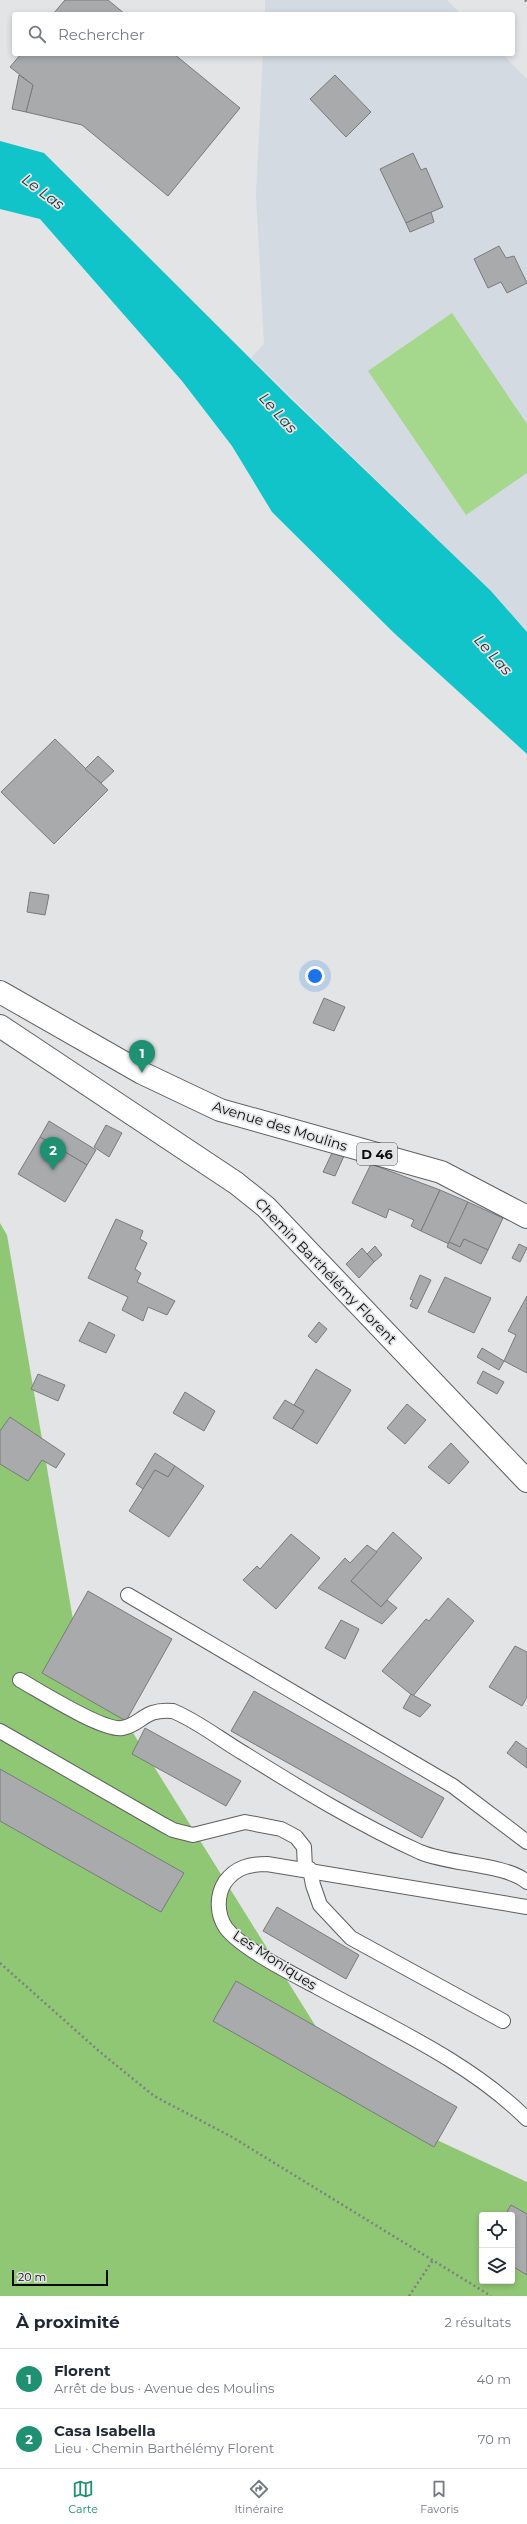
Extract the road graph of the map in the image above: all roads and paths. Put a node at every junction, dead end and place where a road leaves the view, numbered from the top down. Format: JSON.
{"nodes":[{"id":1,"x":0,"y":992,"type":"edge"},
{"id":2,"x":0,"y":1026,"type":"edge"},
{"id":3,"x":527,"y":1216,"type":"edge"},
{"id":4,"x":527,"y":1481,"type":"edge"},
{"id":5,"x":128,"y":1595,"type":"dead end"},
{"id":6,"x":20,"y":1680,"type":"dead end"},
{"id":7,"x":0,"y":1731,"type":"edge"},
{"id":8,"x":527,"y":1842,"type":"edge"},
{"id":9,"x":307,"y":1869,"type":"junction"},
{"id":10,"x":527,"y":1882,"type":"edge"},
{"id":11,"x":527,"y":1907,"type":"edge"},
{"id":12,"x":0,"y":1963,"type":"edge"},
{"id":13,"x":503,"y":2021,"type":"dead end"},
{"id":14,"x":527,"y":2119,"type":"edge"},
{"id":15,"x":432,"y":2260,"type":"junction"},
{"id":16,"x":409,"y":2296,"type":"edge"},
{"id":17,"x":491,"y":2296,"type":"edge"}],
"edges":[{"from":1,"to":3,"type":"street","name":"Avenue des Moulins","number":"D 46"},
{"from":2,"to":4,"type":"street","name":"Chemin Barthélémy Florent"},
{"from":5,"to":8,"type":"lane"},
{"from":6,"to":10,"type":"lane"},
{"from":7,"to":9,"type":"lane"},
{"from":9,"to":11,"type":"lane","name":"Les Moniques"},
{"from":9,"to":13,"type":"lane"},
{"from":9,"to":14,"type":"lane","name":"Les Moniques"},
{"from":12,"to":15,"type":"path"},
{"from":15,"to":16,"type":"path"},
{"from":15,"to":17,"type":"path"}]}
